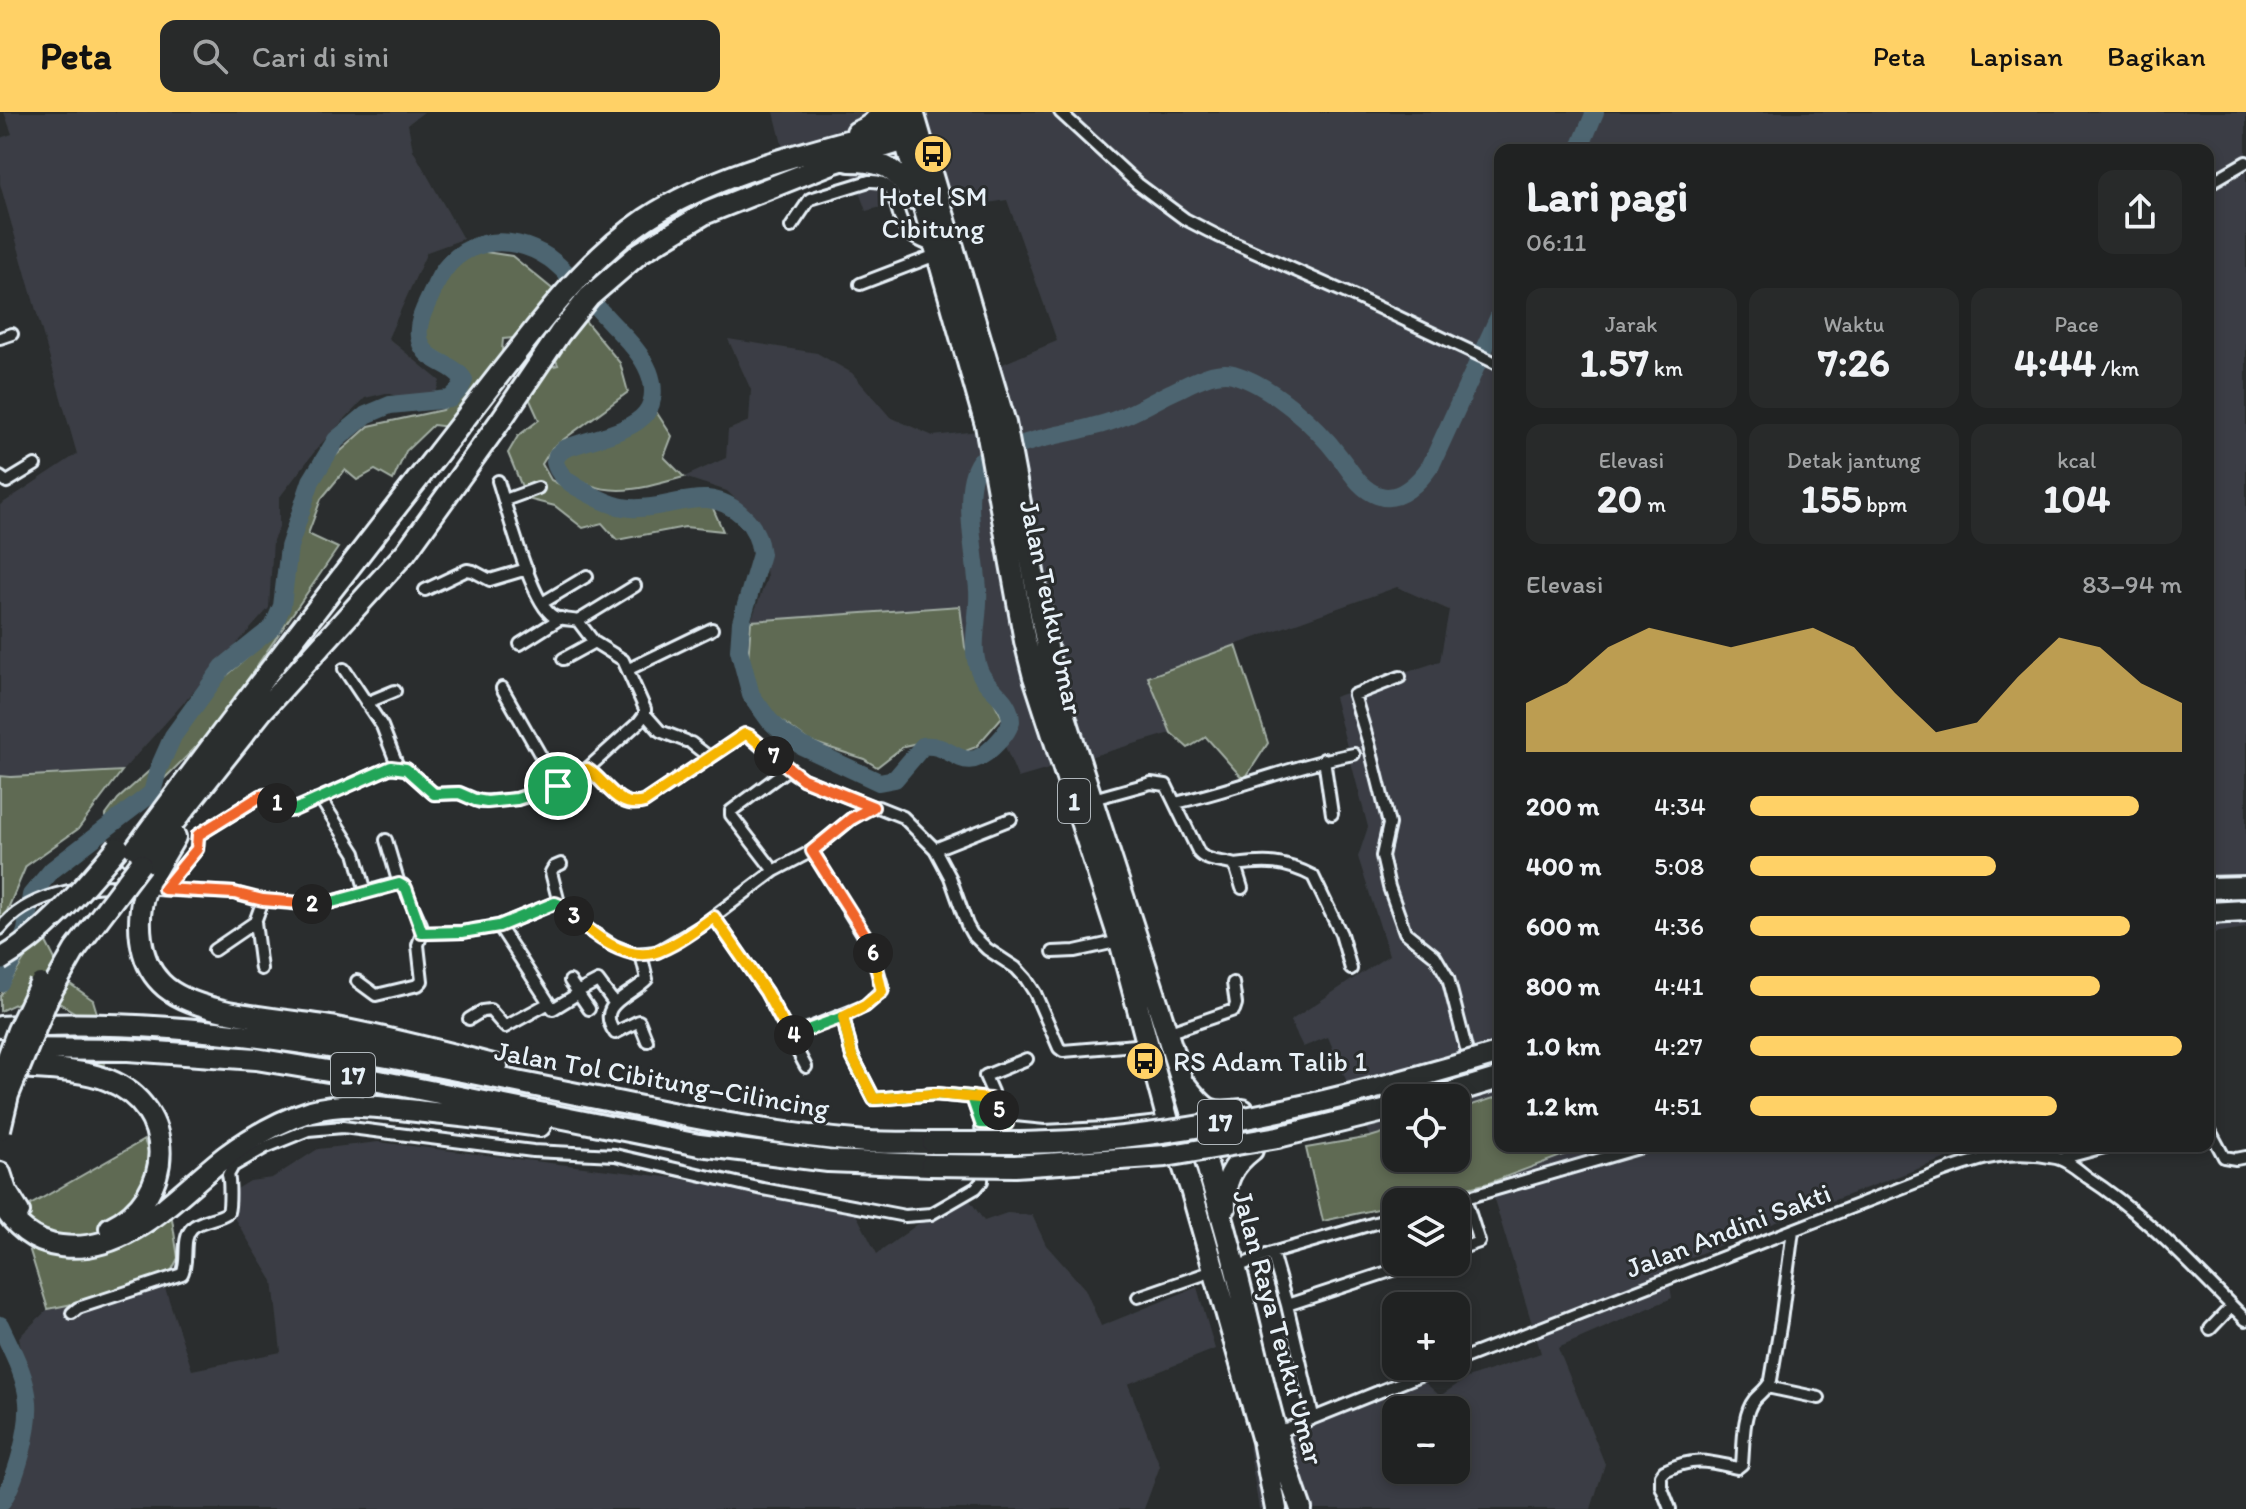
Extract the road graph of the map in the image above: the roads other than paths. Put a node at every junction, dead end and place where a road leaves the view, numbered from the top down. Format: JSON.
{"nodes":[{"id":1,"x":881,"y":112,"type":"edge"},
{"id":2,"x":1060,"y":112,"type":"edge"},
{"id":3,"x":908,"y":125,"type":"edge"},
{"id":4,"x":834,"y":153,"type":"junction"},
{"id":5,"x":2246,"y":162,"type":"edge"},
{"id":6,"x":2214,"y":181,"type":"edge"},
{"id":7,"x":791,"y":227,"type":"dead end"},
{"id":8,"x":933,"y":245,"type":"junction"},
{"id":9,"x":860,"y":284,"type":"dead end"},
{"id":10,"x":12,"y":334,"type":"dead end"},
{"id":11,"x":0,"y":338,"type":"edge"},
{"id":12,"x":1494,"y":363,"type":"edge"},
{"id":13,"x":995,"y":424,"type":"junction"},
{"id":14,"x":35,"y":465,"type":"dead end"},
{"id":15,"x":1006,"y":476,"type":"junction"},
{"id":16,"x":0,"y":477,"type":"edge"},
{"id":17,"x":498,"y":481,"type":"dead end"},
{"id":18,"x":538,"y":488,"type":"dead end"},
{"id":19,"x":505,"y":500,"type":"junction"},
{"id":20,"x":527,"y":569,"type":"junction"},
{"id":21,"x":587,"y":576,"type":"dead end"},
{"id":22,"x":635,"y":586,"type":"dead end"},
{"id":23,"x":425,"y":590,"type":"dead end"},
{"id":24,"x":542,"y":603,"type":"junction"},
{"id":25,"x":561,"y":618,"type":"junction"},
{"id":26,"x":578,"y":621,"type":"junction"},
{"id":27,"x":712,"y":629,"type":"dead end"},
{"id":28,"x":594,"y":642,"type":"junction"},
{"id":29,"x":520,"y":644,"type":"dead end"},
{"id":30,"x":563,"y":659,"type":"dead end"},
{"id":31,"x":344,"y":669,"type":"dead end"},
{"id":32,"x":629,"y":669,"type":"junction"},
{"id":33,"x":1400,"y":677,"type":"dead end"},
{"id":34,"x":502,"y":688,"type":"dead end"},
{"id":35,"x":395,"y":691,"type":"dead end"},
{"id":36,"x":366,"y":703,"type":"junction"},
{"id":37,"x":645,"y":714,"type":"junction"},
{"id":38,"x":1354,"y":754,"type":"dead end"},
{"id":39,"x":226,"y":755,"type":"junction"},
{"id":40,"x":709,"y":757,"type":"junction"},
{"id":41,"x":1324,"y":759,"type":"junction"},
{"id":42,"x":398,"y":767,"type":"junction"},
{"id":43,"x":587,"y":769,"type":"junction"},
{"id":44,"x":788,"y":769,"type":"junction"},
{"id":45,"x":558,"y":786,"type":"junction"},
{"id":46,"x":320,"y":798,"type":"junction"},
{"id":47,"x":1093,"y":799,"type":"junction"},
{"id":48,"x":1175,"y":803,"type":"junction"},
{"id":49,"x":873,"y":807,"type":"junction"},
{"id":50,"x":1332,"y":814,"type":"dead end"},
{"id":51,"x":1011,"y":819,"type":"dead end"},
{"id":52,"x":386,"y":840,"type":"dead end"},
{"id":53,"x":935,"y":849,"type":"junction"},
{"id":54,"x":812,"y":851,"type":"junction"},
{"id":55,"x":130,"y":855,"type":"junction"},
{"id":56,"x":561,"y":864,"type":"dead end"},
{"id":57,"x":1104,"y":864,"type":"junction"},
{"id":58,"x":1235,"y":865,"type":"junction"},
{"id":59,"x":774,"y":871,"type":"junction"},
{"id":60,"x":399,"y":884,"type":"junction"},
{"id":61,"x":137,"y":886,"type":"dead end"},
{"id":62,"x":2246,"y":887,"type":"edge"},
{"id":63,"x":1242,"y":888,"type":"dead end"},
{"id":64,"x":2214,"y":888,"type":"edge"},
{"id":65,"x":366,"y":892,"type":"junction"},
{"id":66,"x":263,"y":900,"type":"junction"},
{"id":67,"x":559,"y":903,"type":"junction"},
{"id":68,"x":2246,"y":911,"type":"edge"},
{"id":69,"x":2214,"y":913,"type":"edge"},
{"id":70,"x":714,"y":917,"type":"junction"},
{"id":71,"x":255,"y":922,"type":"junction"},
{"id":72,"x":499,"y":926,"type":"junction"},
{"id":73,"x":0,"y":929,"type":"edge"},
{"id":74,"x":422,"y":933,"type":"junction"},
{"id":75,"x":1120,"y":941,"type":"junction"},
{"id":76,"x":214,"y":950,"type":"dead end"},
{"id":77,"x":1053,"y":952,"type":"dead end"},
{"id":78,"x":641,"y":954,"type":"junction"},
{"id":79,"x":0,"y":960,"type":"edge"},
{"id":80,"x":261,"y":969,"type":"dead end"},
{"id":81,"x":1351,"y":969,"type":"dead end"},
{"id":82,"x":357,"y":981,"type":"dead end"},
{"id":83,"x":570,"y":981,"type":"dead end"},
{"id":84,"x":1233,"y":983,"type":"dead end"},
{"id":85,"x":578,"y":992,"type":"junction"},
{"id":86,"x":549,"y":1003,"type":"junction"},
{"id":87,"x":615,"y":1004,"type":"junction"},
{"id":88,"x":589,"y":1009,"type":"dead end"},
{"id":89,"x":843,"y":1017,"type":"junction"},
{"id":90,"x":469,"y":1019,"type":"dead end"},
{"id":91,"x":9,"y":1026,"type":"edge"},
{"id":92,"x":1167,"y":1033,"type":"junction"},
{"id":93,"x":790,"y":1036,"type":"junction"},
{"id":94,"x":647,"y":1041,"type":"dead end"},
{"id":95,"x":1148,"y":1044,"type":"junction"},
{"id":96,"x":1,"y":1054,"type":"edge"},
{"id":97,"x":1494,"y":1055,"type":"edge"},
{"id":98,"x":1027,"y":1059,"type":"dead end"},
{"id":99,"x":1470,"y":1064,"type":"dead end"},
{"id":100,"x":806,"y":1067,"type":"dead end"},
{"id":101,"x":0,"y":1079,"type":"edge"},
{"id":102,"x":1494,"y":1080,"type":"edge"},
{"id":103,"x":1183,"y":1083,"type":"junction"},
{"id":104,"x":1470,"y":1087,"type":"edge"},
{"id":105,"x":972,"y":1097,"type":"junction"},
{"id":106,"x":990,"y":1099,"type":"junction"},
{"id":107,"x":1251,"y":1110,"type":"dead end"},
{"id":108,"x":1382,"y":1111,"type":"edge"},
{"id":109,"x":679,"y":1115,"type":"junction"},
{"id":110,"x":1193,"y":1119,"type":"junction"},
{"id":111,"x":1168,"y":1121,"type":"junction"},
{"id":112,"x":981,"y":1123,"type":"junction"},
{"id":113,"x":1007,"y":1124,"type":"junction"},
{"id":114,"x":0,"y":1129,"type":"edge"},
{"id":115,"x":2214,"y":1138,"type":"edge"},
{"id":116,"x":699,"y":1145,"type":"junction"},
{"id":117,"x":1252,"y":1150,"type":"dead end"},
{"id":118,"x":1624,"y":1152,"type":"edge"},
{"id":119,"x":2086,"y":1152,"type":"edge"},
{"id":120,"x":2246,"y":1157,"type":"edge"},
{"id":121,"x":1180,"y":1158,"type":"junction"},
{"id":122,"x":1204,"y":1159,"type":"joint"},
{"id":123,"x":2060,"y":1159,"type":"junction"},
{"id":124,"x":0,"y":1173,"type":"edge"},
{"id":125,"x":1470,"y":1197,"type":"edge"},
{"id":126,"x":0,"y":1201,"type":"edge"},
{"id":127,"x":1470,"y":1214,"type":"edge"},
{"id":128,"x":1382,"y":1221,"type":"edge"},
{"id":129,"x":1225,"y":1229,"type":"junction"},
{"id":130,"x":109,"y":1235,"type":"junction"},
{"id":131,"x":1792,"y":1237,"type":"junction"},
{"id":132,"x":1470,"y":1245,"type":"edge"},
{"id":133,"x":1272,"y":1253,"type":"junction"},
{"id":134,"x":1234,"y":1268,"type":"junction"},
{"id":135,"x":1213,"y":1271,"type":"junction"},
{"id":136,"x":1382,"y":1274,"type":"edge"},
{"id":137,"x":1138,"y":1297,"type":"dead end"},
{"id":138,"x":1287,"y":1305,"type":"junction"},
{"id":139,"x":2232,"y":1306,"type":"junction"},
{"id":140,"x":72,"y":1313,"type":"dead end"},
{"id":141,"x":2244,"y":1316,"type":"edge"},
{"id":142,"x":2210,"y":1329,"type":"dead end"},
{"id":143,"x":1470,"y":1356,"type":"edge"},
{"id":144,"x":1407,"y":1380,"type":"edge"},
{"id":145,"x":1767,"y":1387,"type":"junction"},
{"id":146,"x":1819,"y":1398,"type":"dead end"},
{"id":147,"x":1313,"y":1416,"type":"junction"},
{"id":148,"x":1276,"y":1433,"type":"junction"},
{"id":149,"x":1276,"y":1509,"type":"edge"},
{"id":150,"x":1301,"y":1509,"type":"edge"},
{"id":151,"x":1670,"y":1509,"type":"edge"}],
"edges":[{"from":1,"to":4,"type":"highway"},
{"from":2,"to":12,"type":"street"},
{"from":3,"to":4,"type":"highway"},
{"from":3,"to":8,"type":"highway","number":"1"},
{"from":3,"to":13,"type":"highway","number":"1"},
{"from":4,"to":8,"type":"highway"},
{"from":4,"to":39,"type":"highway"},
{"from":4,"to":55,"type":"highway"},
{"from":5,"to":6,"type":"street"},
{"from":7,"to":8,"type":"street"},
{"from":8,"to":9,"type":"street"},
{"from":8,"to":13,"type":"highway","number":"1"},
{"from":10,"to":11,"type":"street"},
{"from":13,"to":15,"type":"highway","name":"Jalan Teuku Umar","number":"1"},
{"from":14,"to":16,"type":"street"},
{"from":15,"to":47,"type":"highway","name":"Jalan Teuku Umar","number":"1"},
{"from":15,"to":57,"type":"highway","name":"Jalan Teuku Umar","number":"1"},
{"from":17,"to":19,"type":"street"},
{"from":18,"to":19,"type":"street"},
{"from":19,"to":20,"type":"street"},
{"from":20,"to":23,"type":"street"},
{"from":20,"to":24,"type":"street"},
{"from":21,"to":24,"type":"street"},
{"from":22,"to":26,"type":"street"},
{"from":24,"to":25,"type":"street"},
{"from":25,"to":26,"type":"street"},
{"from":25,"to":29,"type":"street"},
{"from":26,"to":28,"type":"street"},
{"from":27,"to":32,"type":"street"},
{"from":28,"to":30,"type":"street"},
{"from":28,"to":32,"type":"street"},
{"from":31,"to":36,"type":"street"},
{"from":32,"to":37,"type":"street"},
{"from":33,"to":99,"type":"street"},
{"from":34,"to":45,"type":"street"},
{"from":35,"to":36,"type":"street"},
{"from":36,"to":42,"type":"street"},
{"from":37,"to":40,"type":"street"},
{"from":37,"to":43,"type":"street"},
{"from":38,"to":41,"type":"street"},
{"from":39,"to":55,"type":"highway"},
{"from":39,"to":109,"type":"highway"},
{"from":40,"to":43,"type":"street"},
{"from":40,"to":44,"type":"street"},
{"from":41,"to":48,"type":"street"},
{"from":41,"to":50,"type":"street"},
{"from":42,"to":45,"type":"street"},
{"from":42,"to":46,"type":"street"},
{"from":43,"to":45,"type":"street"},
{"from":44,"to":49,"type":"street"},
{"from":44,"to":59,"type":"street"},
{"from":46,"to":65,"type":"street"},
{"from":46,"to":66,"type":"street"},
{"from":47,"to":48,"type":"street"},
{"from":47,"to":57,"type":"highway","name":"Jalan Teuku Umar","number":"1"},
{"from":48,"to":58,"type":"street"},
{"from":49,"to":53,"type":"street"},
{"from":49,"to":54,"type":"street"},
{"from":51,"to":53,"type":"street"},
{"from":52,"to":60,"type":"street"},
{"from":53,"to":95,"type":"street"},
{"from":54,"to":59,"type":"street"},
{"from":54,"to":89,"type":"street"},
{"from":55,"to":79,"type":"highway","bridge":true},
{"from":55,"to":101,"type":"highway","bridge":true},
{"from":55,"to":114,"type":"highway","bridge":true},
{"from":56,"to":67,"type":"street"},
{"from":57,"to":75,"type":"highway","name":"Jalan Teuku Umar","number":"1"},
{"from":57,"to":92,"type":"highway","name":"Jalan Teuku Umar","number":"1"},
{"from":58,"to":63,"type":"street"},
{"from":58,"to":81,"type":"street"},
{"from":59,"to":70,"type":"street"},
{"from":60,"to":65,"type":"street"},
{"from":60,"to":74,"type":"street"},
{"from":61,"to":73,"type":"street"},
{"from":62,"to":64,"type":"highway"},
{"from":65,"to":66,"type":"street"},
{"from":66,"to":71,"type":"street"},
{"from":67,"to":72,"type":"street"},
{"from":67,"to":78,"type":"street"},
{"from":68,"to":69,"type":"highway"},
{"from":70,"to":78,"type":"street"},
{"from":70,"to":93,"type":"street"},
{"from":71,"to":76,"type":"street"},
{"from":71,"to":80,"type":"street"},
{"from":72,"to":74,"type":"street"},
{"from":72,"to":86,"type":"street"},
{"from":74,"to":82,"type":"street"},
{"from":75,"to":77,"type":"street"},
{"from":75,"to":95,"type":"highway","name":"Jalan Teuku Umar","number":"1"},
{"from":78,"to":87,"type":"street"},
{"from":83,"to":85,"type":"street"},
{"from":84,"to":92,"type":"street"},
{"from":85,"to":86,"type":"street"},
{"from":85,"to":87,"type":"street"},
{"from":85,"to":88,"type":"street"},
{"from":86,"to":90,"type":"street"},
{"from":87,"to":94,"type":"street"},
{"from":89,"to":93,"type":"street"},
{"from":89,"to":105,"type":"street"},
{"from":91,"to":109,"type":"highway","name":"Jalan Tol Cibitung–Cilincing","number":"17"},
{"from":92,"to":103,"type":"highway","name":"Jalan Teuku Umar","number":"1"},
{"from":93,"to":100,"type":"street"},
{"from":95,"to":111,"type":"highway","name":"Jalan Teuku Umar","number":"1"},
{"from":96,"to":116,"type":"highway","name":"Jalan Tol Cibitung–Cilincing","number":"17"},
{"from":96,"to":130,"type":"highway"},
{"from":97,"to":109,"type":"highway","name":"Jalan Tol Cibitung–Cilincing","number":"17","bridge":true},
{"from":98,"to":106,"type":"street"},
{"from":102,"to":104,"type":"highway"},
{"from":103,"to":107,"type":"highway"},
{"from":103,"to":110,"type":"highway","name":"Jalan Teuku Umar","number":"1"},
{"from":105,"to":106,"type":"street"},
{"from":105,"to":112,"type":"street"},
{"from":106,"to":113,"type":"street"},
{"from":108,"to":116,"type":"highway","name":"Jalan Tol Cibitung–Cilincing","number":"17","bridge":true},
{"from":110,"to":121,"type":"highway"},
{"from":110,"to":122,"type":"highway","name":"Jalan Teuku Umar","number":"1"},
{"from":111,"to":113,"type":"street"},
{"from":111,"to":121,"type":"highway","name":"Jalan Teuku Umar","number":"1"},
{"from":112,"to":113,"type":"street"},
{"from":112,"to":140,"type":"street"},
{"from":115,"to":120,"type":"street"},
{"from":116,"to":130,"type":"highway"},
{"from":117,"to":129,"type":"highway"},
{"from":118,"to":125,"type":"street"},
{"from":119,"to":123,"type":"street"},
{"from":121,"to":135,"type":"highway","name":"Jalan Raya Teuku Umar","number":"1"},
{"from":122,"to":129,"type":"highway","name":"Jalan Raya Teuku Umar","number":"1"},
{"from":123,"to":131,"type":"street","name":"Jalan Andini Sakti"},
{"from":123,"to":139,"type":"street","name":"Jalan Andini Sakti"},
{"from":124,"to":130,"type":"highway"},
{"from":126,"to":130,"type":"highway"},
{"from":127,"to":132,"type":"street"},
{"from":128,"to":133,"type":"street"},
{"from":129,"to":134,"type":"highway","name":"Jalan Raya Teuku Umar","number":"1"},
{"from":131,"to":143,"type":"street","name":"Jalan Andini Sakti"},
{"from":131,"to":145,"type":"street"},
{"from":133,"to":134,"type":"street"},
{"from":133,"to":138,"type":"street"},
{"from":134,"to":148,"type":"highway","name":"Jalan Raya Teuku Umar","number":"1"},
{"from":135,"to":137,"type":"street"},
{"from":135,"to":149,"type":"highway","name":"Jalan Raya Teuku Umar","number":"1"},
{"from":136,"to":138,"type":"street"},
{"from":138,"to":147,"type":"street"},
{"from":139,"to":141,"type":"street","name":"Jalan Andini Sakti"},
{"from":139,"to":142,"type":"street"},
{"from":144,"to":147,"type":"street"},
{"from":145,"to":146,"type":"street"},
{"from":145,"to":151,"type":"street"},
{"from":147,"to":148,"type":"street"},
{"from":148,"to":150,"type":"highway","name":"Jalan Raya Teuku Umar","number":"1"}]}
